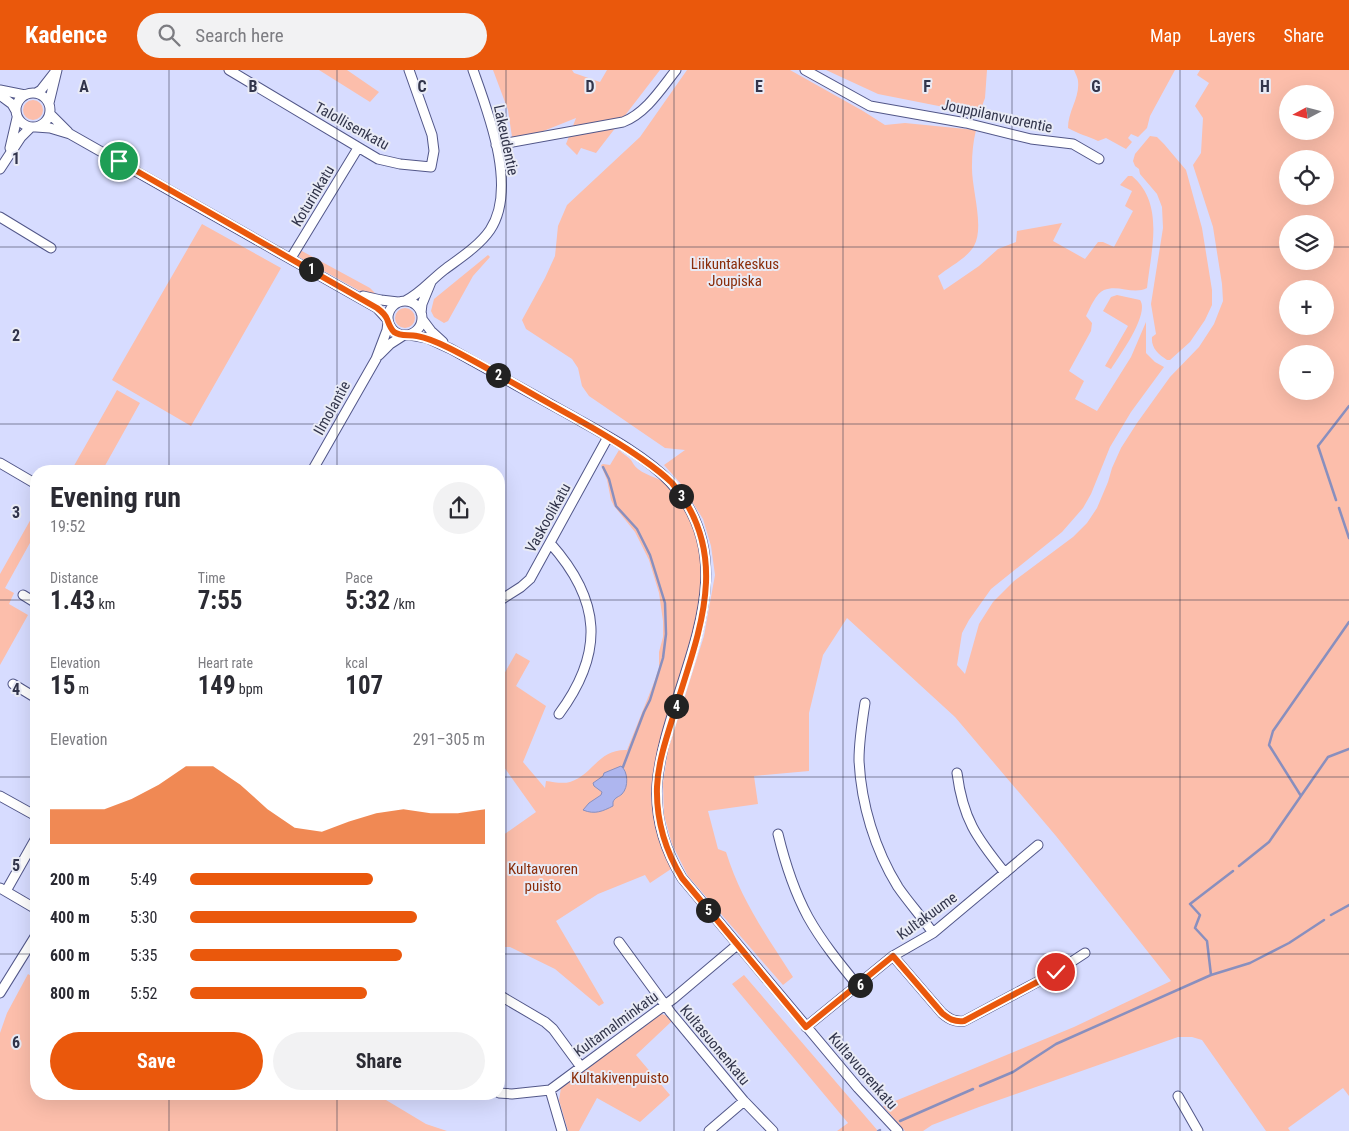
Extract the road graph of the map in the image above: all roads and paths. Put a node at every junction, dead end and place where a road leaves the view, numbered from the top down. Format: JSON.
{"nodes":[{"id":1,"x":57,"y":70,"type":"edge"},
{"id":2,"x":229,"y":70,"type":"edge"},
{"id":3,"x":409,"y":70,"type":"edge"},
{"id":4,"x":473,"y":70,"type":"edge"},
{"id":5,"x":676,"y":70,"type":"edge"},
{"id":6,"x":806,"y":70,"type":"edge"},
{"id":7,"x":0,"y":90,"type":"edge"},
{"id":8,"x":36,"y":93,"type":"junction"},
{"id":9,"x":0,"y":95,"type":"edge"},
{"id":10,"x":24,"y":95,"type":"junction"},
{"id":11,"x":49,"y":103,"type":"junction"},
{"id":12,"x":50,"y":114,"type":"junction"},
{"id":13,"x":17,"y":115,"type":"junction"},
{"id":14,"x":34,"y":127,"type":"junction"},
{"id":15,"x":70,"y":134,"type":"junction"},
{"id":16,"x":496,"y":145,"type":"junction"},
{"id":17,"x":358,"y":148,"type":"junction"},
{"id":18,"x":8,"y":156,"type":"junction"},
{"id":19,"x":1099,"y":159,"type":"dead end"},
{"id":20,"x":0,"y":169,"type":"edge"},
{"id":21,"x":0,"y":218,"type":"edge"},
{"id":22,"x":51,"y":248,"type":"dead end"},
{"id":23,"x":291,"y":258,"type":"junction"},
{"id":24,"x":432,"y":279,"type":"junction"},
{"id":25,"x":348,"y":291,"type":"junction"},
{"id":26,"x":402,"y":301,"type":"junction"},
{"id":27,"x":421,"y":316,"type":"junction"},
{"id":28,"x":387,"y":320,"type":"junction"},
{"id":29,"x":407,"y":335,"type":"junction"},
{"id":30,"x":451,"y":349,"type":"junction"},
{"id":31,"x":376,"y":359,"type":"junction"},
{"id":32,"x":608,"y":437,"type":"junction"},
{"id":33,"x":0,"y":463,"type":"edge"},
{"id":34,"x":315,"y":465,"type":"edge"},
{"id":35,"x":30,"y":480,"type":"edge"},
{"id":36,"x":550,"y":542,"type":"junction"},
{"id":37,"x":24,"y":596,"type":"dead end"},
{"id":38,"x":505,"y":597,"type":"edge"},
{"id":39,"x":30,"y":600,"type":"edge"},
{"id":40,"x":13,"y":684,"type":"dead end"},
{"id":41,"x":30,"y":694,"type":"edge"},
{"id":42,"x":865,"y":703,"type":"dead end"},
{"id":43,"x":559,"y":714,"type":"dead end"},
{"id":44,"x":957,"y":773,"type":"dead end"},
{"id":45,"x":0,"y":796,"type":"edge"},
{"id":46,"x":30,"y":813,"type":"edge"},
{"id":47,"x":778,"y":834,"type":"dead end"},
{"id":48,"x":1038,"y":844,"type":"dead end"},
{"id":49,"x":30,"y":847,"type":"edge"},
{"id":50,"x":1005,"y":873,"type":"junction"},
{"id":51,"x":3,"y":890,"type":"edge"},
{"id":52,"x":30,"y":906,"type":"edge"},
{"id":53,"x":932,"y":933,"type":"junction"},
{"id":54,"x":619,"y":942,"type":"dead end"},
{"id":55,"x":30,"y":944,"type":"edge"},
{"id":56,"x":737,"y":945,"type":"junction"},
{"id":57,"x":1085,"y":953,"type":"dead end"},
{"id":58,"x":893,"y":956,"type":"junction"},
{"id":59,"x":858,"y":986,"type":"junction"},
{"id":60,"x":1,"y":989,"type":"edge"},
{"id":61,"x":505,"y":999,"type":"edge"},
{"id":62,"x":665,"y":1006,"type":"junction"},
{"id":63,"x":806,"y":1027,"type":"junction"},
{"id":64,"x":581,"y":1067,"type":"junction"},
{"id":65,"x":550,"y":1090,"type":"junction"},
{"id":66,"x":505,"y":1093,"type":"edge"},
{"id":67,"x":1178,"y":1096,"type":"dead end"},
{"id":68,"x":744,"y":1101,"type":"junction"},
{"id":69,"x":562,"y":1131,"type":"edge"},
{"id":70,"x":709,"y":1131,"type":"edge"},
{"id":71,"x":773,"y":1131,"type":"edge"},
{"id":72,"x":898,"y":1131,"type":"edge"},
{"id":73,"x":1198,"y":1131,"type":"edge"}],
"edges":[{"from":1,"to":8,"type":"street"},
{"from":1,"to":11,"type":"street"},
{"from":2,"to":17,"type":"street","name":"Talollisenkatu"},
{"from":3,"to":17,"type":"street","name":"Talollisenkatu"},
{"from":4,"to":16,"type":"street","name":"Lakeudentie"},
{"from":5,"to":16,"type":"street"},
{"from":6,"to":19,"type":"street","name":"Jouppilanvuorentie"},
{"from":7,"to":10,"type":"street"},
{"from":8,"to":10,"type":"street"},
{"from":8,"to":11,"type":"street"},
{"from":9,"to":13,"type":"street"},
{"from":10,"to":13,"type":"street"},
{"from":11,"to":12,"type":"street"},
{"from":12,"to":14,"type":"street"},
{"from":12,"to":15,"type":"street"},
{"from":13,"to":14,"type":"street"},
{"from":13,"to":18,"type":"street"},
{"from":14,"to":15,"type":"street"},
{"from":14,"to":18,"type":"street"},
{"from":15,"to":23,"type":"street"},
{"from":16,"to":24,"type":"street","name":"Lakeudentie"},
{"from":17,"to":23,"type":"street","name":"Koturinkatu"},
{"from":18,"to":20,"type":"street"},
{"from":21,"to":22,"type":"street"},
{"from":23,"to":25,"type":"street"},
{"from":24,"to":26,"type":"street","name":"Lakeudentie"},
{"from":24,"to":27,"type":"street"},
{"from":25,"to":26,"type":"street"},
{"from":25,"to":28,"type":"street"},
{"from":26,"to":27,"type":"street"},
{"from":26,"to":28,"type":"street"},
{"from":27,"to":29,"type":"street"},
{"from":27,"to":30,"type":"street","name":"Kultavuorenkatu"},
{"from":28,"to":29,"type":"street"},
{"from":28,"to":31,"type":"street","name":"Ilmolantie"},
{"from":29,"to":30,"type":"street","name":"Kultavuorenkatu"},
{"from":29,"to":31,"type":"street","name":"Ilmolantie"},
{"from":30,"to":32,"type":"street","name":"Kultavuorenkatu"},
{"from":31,"to":34,"type":"street","name":"Ilmolantie"},
{"from":32,"to":36,"type":"street","name":"Vaskoolikatu"},
{"from":32,"to":56,"type":"street","name":"Kultavuorenkatu"},
{"from":33,"to":35,"type":"street"},
{"from":36,"to":38,"type":"street","name":"Vaskoolikatu"},
{"from":36,"to":43,"type":"street"},
{"from":37,"to":39,"type":"street"},
{"from":40,"to":41,"type":"street"},
{"from":42,"to":53,"type":"street"},
{"from":44,"to":50,"type":"street"},
{"from":45,"to":46,"type":"street"},
{"from":47,"to":59,"type":"street"},
{"from":48,"to":50,"type":"street","name":"Kultakuume"},
{"from":49,"to":51,"type":"street"},
{"from":50,"to":53,"type":"street","name":"Kultakuume"},
{"from":51,"to":52,"type":"street"},
{"from":53,"to":58,"type":"street","name":"Kultakuume"},
{"from":54,"to":62,"type":"street","name":"Kultasuonenkatu"},
{"from":55,"to":60,"type":"street"},
{"from":56,"to":62,"type":"street","name":"Kultamalminkatu"},
{"from":56,"to":63,"type":"street","name":"Kultavuorenkatu"},
{"from":57,"to":58,"type":"street"},
{"from":58,"to":59,"type":"street","name":"Kultakuume"},
{"from":59,"to":63,"type":"street","name":"Kultakuume"},
{"from":61,"to":64,"type":"street"},
{"from":62,"to":64,"type":"street","name":"Kultamalminkatu"},
{"from":62,"to":68,"type":"street","name":"Kultasuonenkatu"},
{"from":63,"to":72,"type":"street","name":"Kultavuorenkatu"},
{"from":64,"to":65,"type":"street","name":"Kultamalminkatu"},
{"from":65,"to":66,"type":"street"},
{"from":65,"to":69,"type":"street"},
{"from":67,"to":73,"type":"street"},
{"from":68,"to":70,"type":"street","name":"Kultasuonenkatu"},
{"from":68,"to":71,"type":"street","name":"Kultasuonenkatu"}]}
